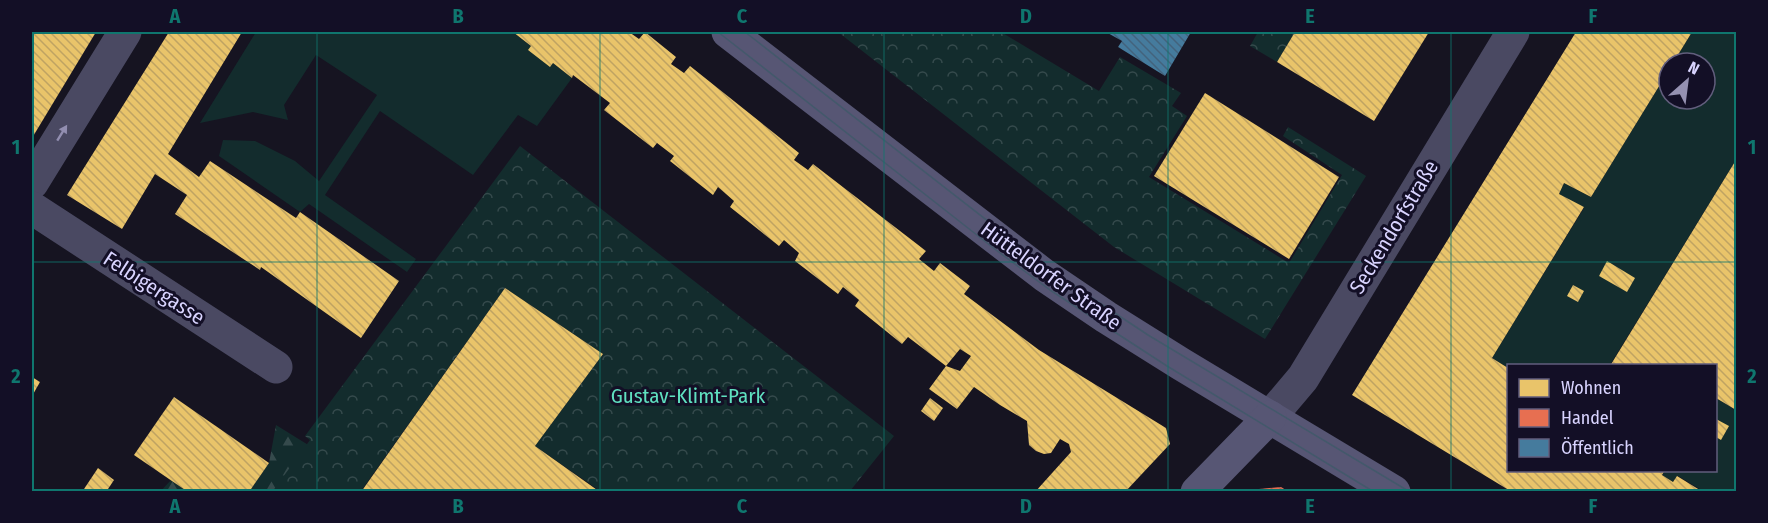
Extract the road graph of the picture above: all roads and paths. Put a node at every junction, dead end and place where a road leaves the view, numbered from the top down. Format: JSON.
{"nodes":[{"id":1,"x":125,"y":32,"type":"edge"},
{"id":2,"x":728,"y":32,"type":"edge"},
{"id":3,"x":1512,"y":32,"type":"edge"},
{"id":4,"x":32,"y":183,"type":"edge"},
{"id":5,"x":32,"y":208,"type":"edge"},
{"id":6,"x":276,"y":367,"type":"dead end"},
{"id":7,"x":1270,"y":417,"type":"junction"},
{"id":8,"x":1197,"y":492,"type":"edge"},
{"id":9,"x":1394,"y":492,"type":"edge"}],
"edges":[{"from":4,"to":1,"type":"street","one_way":true},
{"from":2,"to":7,"type":"main road","name":"Hütteldorfer Straße"},
{"from":3,"to":7,"type":"street","name":"Seckendorfstraße"},
{"from":5,"to":6,"type":"street","name":"Felbigergasse"},
{"from":7,"to":8,"type":"main road"},
{"from":7,"to":9,"type":"main road","name":"Hütteldorfer Straße"}]}
